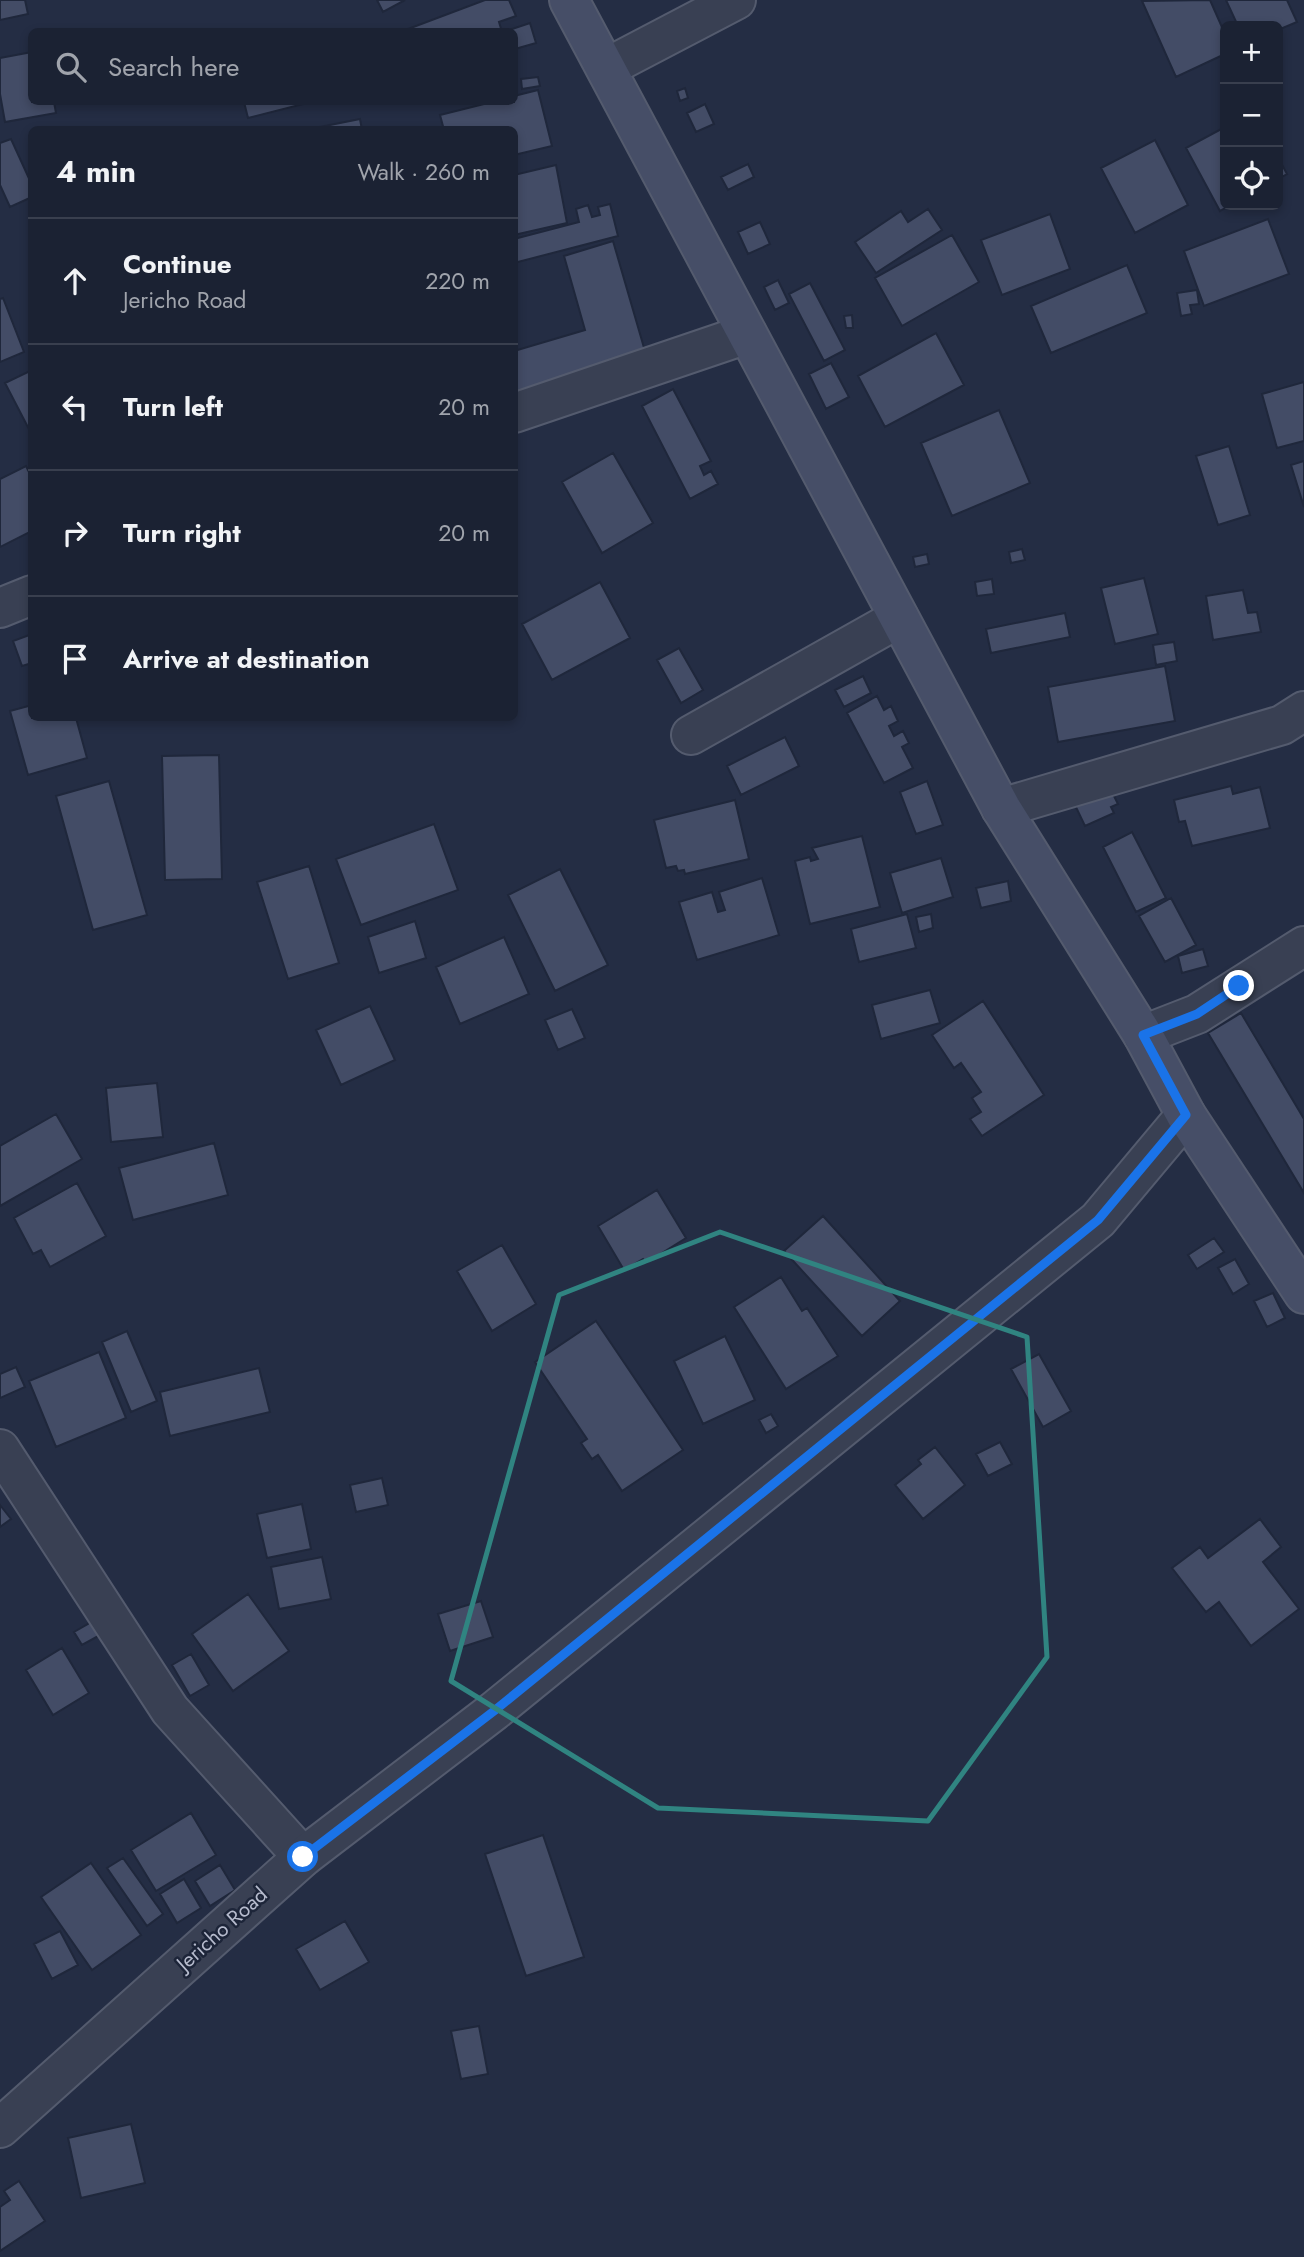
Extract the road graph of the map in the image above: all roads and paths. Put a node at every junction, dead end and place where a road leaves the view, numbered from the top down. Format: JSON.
{"nodes":[{"id":1,"x":569,"y":0,"type":"edge"},
{"id":2,"x":736,"y":0,"type":"edge"},
{"id":3,"x":606,"y":68,"type":"junction"},
{"id":4,"x":747,"y":334,"type":"junction"},
{"id":5,"x":518,"y":412,"type":"edge"},
{"id":6,"x":28,"y":597,"type":"edge"},
{"id":7,"x":0,"y":608,"type":"edge"},
{"id":8,"x":899,"y":618,"type":"junction"},
{"id":9,"x":1304,"y":711,"type":"edge"},
{"id":10,"x":691,"y":735,"type":"dead end"},
{"id":11,"x":1001,"y":808,"type":"junction"},
{"id":12,"x":1304,"y":946,"type":"edge"},
{"id":13,"x":1143,"y":1035,"type":"junction"},
{"id":14,"x":1186,"y":1115,"type":"junction"},
{"id":15,"x":1304,"y":1294,"type":"edge"},
{"id":16,"x":0,"y":1450,"type":"edge"},
{"id":17,"x":303,"y":1857,"type":"junction"},
{"id":18,"x":0,"y":2128,"type":"edge"}],
"edges":[{"from":1,"to":3,"type":"main road"},
{"from":2,"to":3,"type":"street"},
{"from":3,"to":4,"type":"main road"},
{"from":4,"to":5,"type":"street"},
{"from":4,"to":8,"type":"main road"},
{"from":6,"to":7,"type":"street"},
{"from":8,"to":10,"type":"street"},
{"from":8,"to":11,"type":"main road"},
{"from":9,"to":11,"type":"street"},
{"from":11,"to":13,"type":"main road"},
{"from":12,"to":13,"type":"street"},
{"from":13,"to":14,"type":"main road"},
{"from":14,"to":15,"type":"main road"},
{"from":14,"to":17,"type":"street","name":"Jericho Road"},
{"from":16,"to":17,"type":"street"},
{"from":17,"to":18,"type":"street","name":"Jericho Road"}]}
